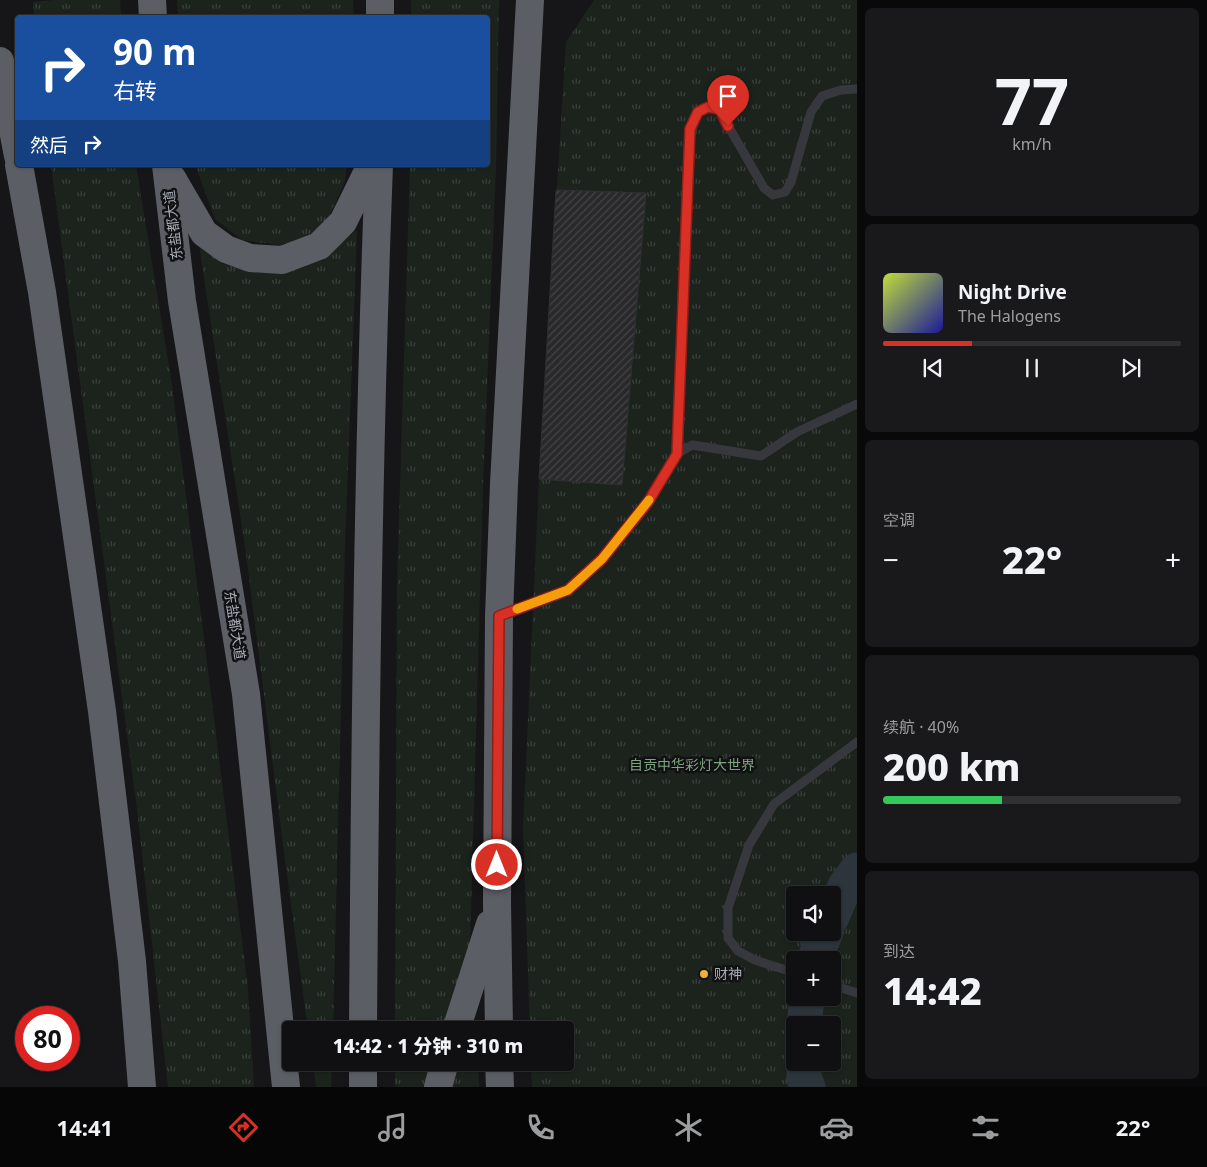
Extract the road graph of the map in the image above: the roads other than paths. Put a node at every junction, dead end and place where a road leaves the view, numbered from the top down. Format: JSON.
{"nodes":[{"id":1,"x":152,"y":0,"type":"edge"},
{"id":2,"x":380,"y":0,"type":"edge"},
{"id":3,"x":530,"y":0,"type":"edge"},
{"id":4,"x":153,"y":15,"type":"edge"},
{"id":5,"x":380,"y":15,"type":"edge"},
{"id":6,"x":0,"y":61,"type":"edge"},
{"id":7,"x":857,"y":89,"type":"edge"},
{"id":8,"x":15,"y":140,"type":"edge"},
{"id":9,"x":19,"y":167,"type":"edge"},
{"id":10,"x":166,"y":167,"type":"edge"},
{"id":11,"x":370,"y":167,"type":"edge"},
{"id":12,"x":379,"y":167,"type":"edge"},
{"id":13,"x":857,"y":404,"type":"edge"},
{"id":14,"x":677,"y":454,"type":"junction"},
{"id":15,"x":499,"y":616,"type":"junction"},
{"id":16,"x":857,"y":742,"type":"edge"},
{"id":17,"x":497,"y":903,"type":"junction"},
{"id":18,"x":786,"y":970,"type":"edge"},
{"id":19,"x":841,"y":988,"type":"edge"},
{"id":20,"x":857,"y":993,"type":"edge"},
{"id":21,"x":363,"y":1021,"type":"edge"},
{"id":22,"x":459,"y":1021,"type":"edge"},
{"id":23,"x":499,"y":1021,"type":"edge"},
{"id":24,"x":363,"y":1071,"type":"edge"},
{"id":25,"x":443,"y":1071,"type":"edge"},
{"id":26,"x":499,"y":1071,"type":"edge"},
{"id":27,"x":142,"y":1087,"type":"edge"},
{"id":28,"x":286,"y":1087,"type":"edge"},
{"id":29,"x":363,"y":1087,"type":"edge"},
{"id":30,"x":438,"y":1087,"type":"edge"},
{"id":31,"x":500,"y":1087,"type":"edge"}],
"edges":[{"from":1,"to":4,"type":"highway"},
{"from":2,"to":5,"type":"highway"},
{"from":3,"to":15,"type":"highway"},
{"from":6,"to":8,"type":"highway"},
{"from":7,"to":14,"type":"lane"},
{"from":9,"to":27,"type":"highway"},
{"from":10,"to":11,"type":"highway"},
{"from":10,"to":28,"type":"highway","name":"东盐都大道"},
{"from":12,"to":21,"type":"highway"},
{"from":13,"to":14,"type":"lane"},
{"from":14,"to":15,"type":"lane"},
{"from":15,"to":17,"type":"highway"},
{"from":16,"to":18,"type":"lane"},
{"from":17,"to":22,"type":"highway"},
{"from":17,"to":23,"type":"highway"},
{"from":19,"to":20,"type":"lane"},
{"from":24,"to":29,"type":"highway"},
{"from":25,"to":30,"type":"highway"},
{"from":26,"to":31,"type":"highway"}]}
